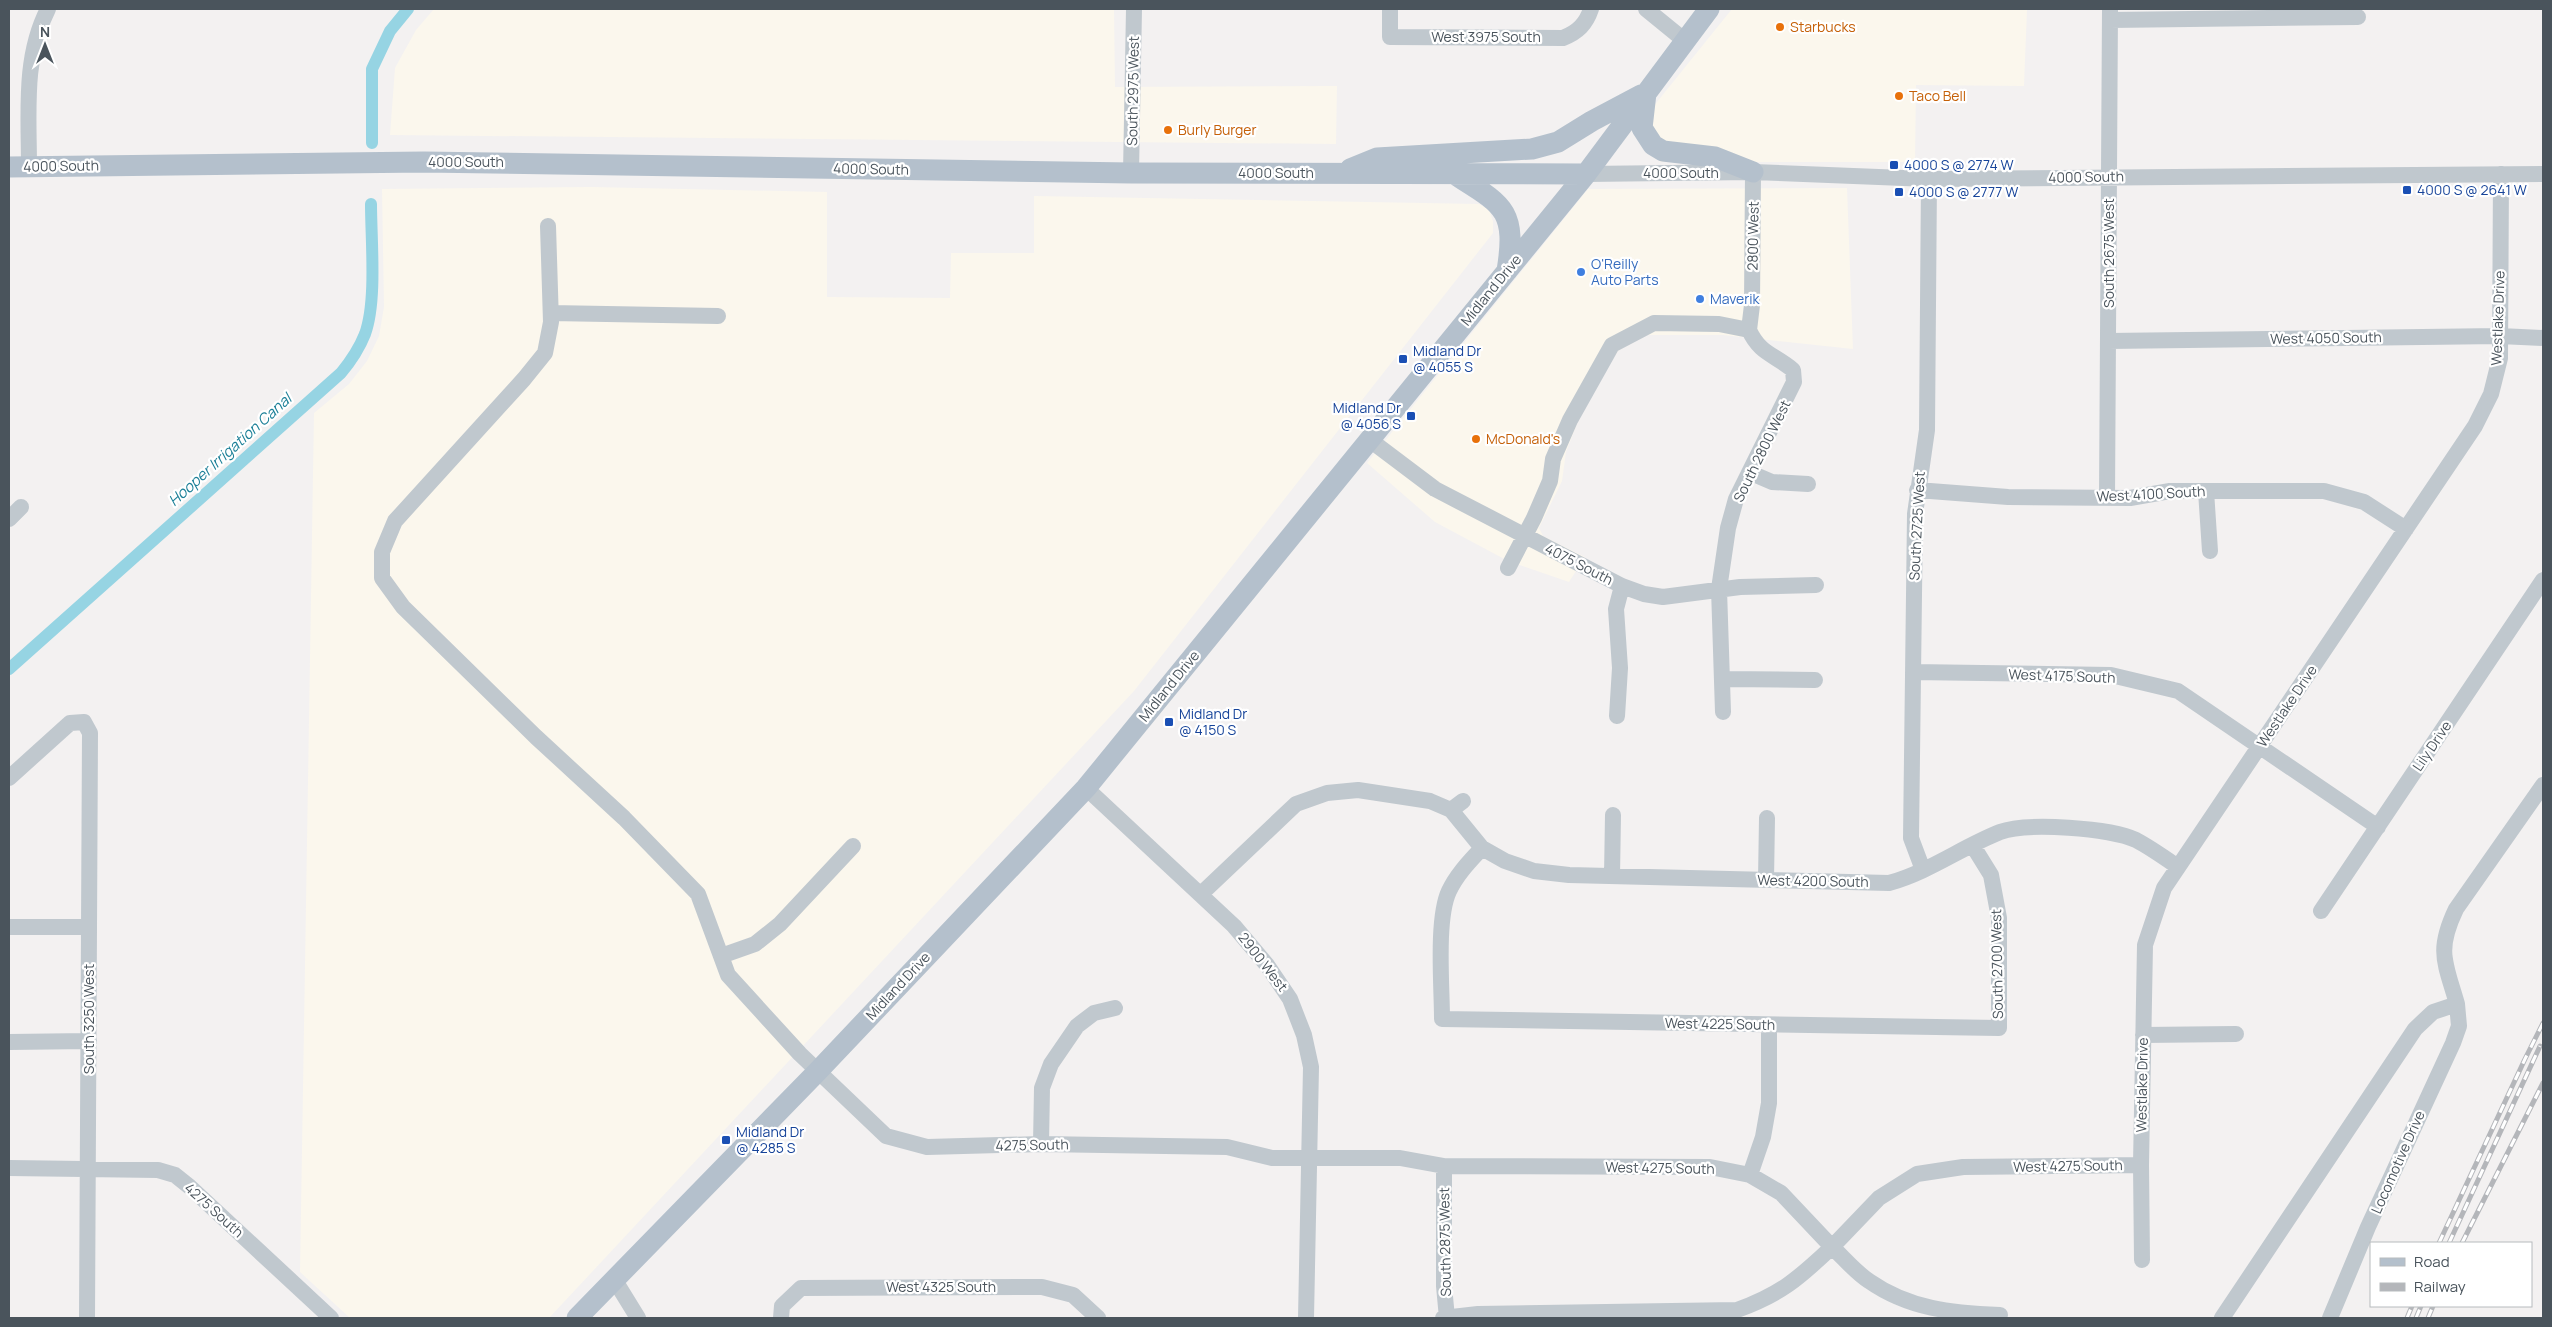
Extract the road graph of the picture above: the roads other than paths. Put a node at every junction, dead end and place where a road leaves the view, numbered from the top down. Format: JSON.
{"nodes":[{"id":1,"x":48,"y":9,"type":"edge"},
{"id":2,"x":1134,"y":9,"type":"edge"},
{"id":3,"x":1390,"y":9,"type":"edge"},
{"id":4,"x":1591,"y":9,"type":"edge"},
{"id":5,"x":1646,"y":9,"type":"edge"},
{"id":6,"x":1709,"y":9,"type":"edge"},
{"id":7,"x":2110,"y":14,"type":"edge"},
{"id":8,"x":2358,"y":16,"type":"dead end"},
{"id":9,"x":1684,"y":40,"type":"junction"},
{"id":10,"x":1646,"y":93,"type":"junction"},
{"id":11,"x":19,"y":167,"type":"edge"},
{"id":12,"x":1753,"y":172,"type":"junction"},
{"id":13,"x":1131,"y":173,"type":"junction"},
{"id":14,"x":1338,"y":173,"type":"junction"},
{"id":15,"x":1454,"y":173,"type":"junction"},
{"id":16,"x":1586,"y":174,"type":"junction"},
{"id":17,"x":2501,"y":174,"type":"junction"},
{"id":18,"x":2543,"y":174,"type":"edge"},
{"id":19,"x":2109,"y":177,"type":"junction"},
{"id":20,"x":1929,"y":180,"type":"junction"},
{"id":21,"x":548,"y":226,"type":"dead end"},
{"id":22,"x":1507,"y":271,"type":"junction"},
{"id":23,"x":551,"y":313,"type":"junction"},
{"id":24,"x":718,"y":316,"type":"dead end"},
{"id":25,"x":1749,"y":330,"type":"junction"},
{"id":26,"x":2500,"y":336,"type":"junction"},
{"id":27,"x":2543,"y":338,"type":"edge"},
{"id":28,"x":2108,"y":341,"type":"junction"},
{"id":29,"x":1370,"y":440,"type":"junction"},
{"id":30,"x":1751,"y":474,"type":"junction"},
{"id":31,"x":1808,"y":484,"type":"dead end"},
{"id":32,"x":1917,"y":490,"type":"junction"},
{"id":33,"x":2206,"y":491,"type":"junction"},
{"id":34,"x":2107,"y":498,"type":"junction"},
{"id":35,"x":2406,"y":529,"type":"junction"},
{"id":36,"x":1524,"y":536,"type":"junction"},
{"id":37,"x":2210,"y":552,"type":"dead end"},
{"id":38,"x":1508,"y":568,"type":"dead end"},
{"id":39,"x":2543,"y":580,"type":"edge"},
{"id":40,"x":1816,"y":585,"type":"dead end"},
{"id":41,"x":1622,"y":586,"type":"junction"},
{"id":42,"x":1719,"y":589,"type":"junction"},
{"id":43,"x":1913,"y":672,"type":"junction"},
{"id":44,"x":1723,"y":680,"type":"junction"},
{"id":45,"x":1815,"y":680,"type":"dead end"},
{"id":46,"x":1723,"y":712,"type":"dead end"},
{"id":47,"x":1617,"y":716,"type":"dead end"},
{"id":48,"x":2259,"y":748,"type":"junction"},
{"id":49,"x":9,"y":778,"type":"edge"},
{"id":50,"x":2543,"y":785,"type":"edge"},
{"id":51,"x":1086,"y":788,"type":"junction"},
{"id":52,"x":1613,"y":815,"type":"dead end"},
{"id":53,"x":1767,"y":818,"type":"dead end"},
{"id":54,"x":2378,"y":827,"type":"junction"},
{"id":55,"x":853,"y":846,"type":"dead end"},
{"id":56,"x":1974,"y":846,"type":"junction"},
{"id":57,"x":1482,"y":848,"type":"junction"},
{"id":58,"x":2178,"y":867,"type":"junction"},
{"id":59,"x":1923,"y":870,"type":"junction"},
{"id":60,"x":1612,"y":876,"type":"junction"},
{"id":61,"x":1766,"y":880,"type":"junction"},
{"id":62,"x":1202,"y":894,"type":"junction"},
{"id":63,"x":2321,"y":912,"type":"dead end"},
{"id":64,"x":9,"y":927,"type":"edge"},
{"id":65,"x":89,"y":928,"type":"junction"},
{"id":66,"x":721,"y":956,"type":"junction"},
{"id":67,"x":2457,"y":1004,"type":"junction"},
{"id":68,"x":1115,"y":1008,"type":"dead end"},
{"id":69,"x":1769,"y":1025,"type":"junction"},
{"id":70,"x":1999,"y":1028,"type":"joint"},
{"id":71,"x":2236,"y":1034,"type":"dead end"},
{"id":72,"x":2143,"y":1035,"type":"junction"},
{"id":73,"x":89,"y":1041,"type":"junction"},
{"id":74,"x":9,"y":1042,"type":"edge"},
{"id":75,"x":818,"y":1071,"type":"junction"},
{"id":76,"x":1041,"y":1144,"type":"junction"},
{"id":77,"x":1272,"y":1158,"type":"joint"},
{"id":78,"x":1308,"y":1158,"type":"junction"},
{"id":79,"x":2141,"y":1165,"type":"junction"},
{"id":80,"x":1444,"y":1166,"type":"junction"},
{"id":81,"x":9,"y":1168,"type":"edge"},
{"id":82,"x":88,"y":1169,"type":"junction"},
{"id":83,"x":1750,"y":1175,"type":"junction"},
{"id":84,"x":1832,"y":1247,"type":"junction"},
{"id":85,"x":2142,"y":1260,"type":"dead end"},
{"id":86,"x":614,"y":1280,"type":"junction"},
{"id":87,"x":782,"y":1312,"type":"edge"},
{"id":88,"x":2000,"y":1315,"type":"dead end"},
{"id":89,"x":87,"y":1318,"type":"edge"},
{"id":90,"x":331,"y":1318,"type":"edge"},
{"id":91,"x":577,"y":1318,"type":"edge"},
{"id":92,"x":638,"y":1318,"type":"edge"},
{"id":93,"x":1098,"y":1318,"type":"edge"},
{"id":94,"x":1306,"y":1318,"type":"edge"},
{"id":95,"x":1445,"y":1318,"type":"edge"},
{"id":96,"x":2222,"y":1318,"type":"edge"},
{"id":97,"x":2330,"y":1318,"type":"edge"}],
"edges":[{"from":1,"to":11,"type":"street"},
{"from":2,"to":13,"type":"street","name":"South 2975 West"},
{"from":3,"to":4,"type":"street","name":"West 3975 South"},
{"from":5,"to":9,"type":"street"},
{"from":6,"to":9,"type":"main road","name":"Midland Drive"},
{"from":7,"to":8,"type":"street"},
{"from":7,"to":19,"type":"street","name":"South 2675 West"},
{"from":9,"to":10,"type":"main road","name":"Midland Drive"},
{"from":10,"to":12,"type":"main road"},
{"from":10,"to":14,"type":"main road"},
{"from":10,"to":16,"type":"main road","name":"Midland Drive"},
{"from":11,"to":13,"type":"main road","name":"4000 South"},
{"from":12,"to":16,"type":"street","name":"4000 South"},
{"from":12,"to":20,"type":"street","name":"4000 South"},
{"from":12,"to":25,"type":"street","name":"2800 West"},
{"from":13,"to":14,"type":"main road","name":"4000 South"},
{"from":14,"to":15,"type":"main road","name":"4000 South"},
{"from":15,"to":16,"type":"main road","name":"4000 South"},
{"from":15,"to":22,"type":"main road"},
{"from":16,"to":22,"type":"main road","name":"Midland Drive"},
{"from":17,"to":18,"type":"street","name":"4000 South"},
{"from":17,"to":19,"type":"street","name":"4000 South"},
{"from":17,"to":26,"type":"street","name":"Westlake Drive"},
{"from":19,"to":20,"type":"street","name":"4000 South"},
{"from":19,"to":28,"type":"street","name":"South 2675 West"},
{"from":20,"to":32,"type":"street","name":"South 2725 West"},
{"from":21,"to":23,"type":"street","name":"4275 South"},
{"from":22,"to":29,"type":"main road","name":"Midland Drive"},
{"from":23,"to":24,"type":"street"},
{"from":23,"to":66,"type":"street","name":"4275 South"},
{"from":25,"to":30,"type":"street","name":"South 2800 West"},
{"from":25,"to":36,"type":"street"},
{"from":26,"to":27,"type":"street","name":"West 4050 South"},
{"from":26,"to":28,"type":"street","name":"West 4050 South"},
{"from":26,"to":35,"type":"street","name":"Westlake Drive"},
{"from":28,"to":34,"type":"street","name":"South 2675 West"},
{"from":29,"to":36,"type":"street","name":"4075 South"},
{"from":29,"to":51,"type":"main road","name":"Midland Drive"},
{"from":30,"to":31,"type":"street"},
{"from":30,"to":42,"type":"street","name":"South 2800 West"},
{"from":32,"to":34,"type":"street","name":"West 4100 South"},
{"from":32,"to":43,"type":"street","name":"South 2725 West"},
{"from":33,"to":34,"type":"street","name":"West 4100 South"},
{"from":33,"to":35,"type":"street","name":"West 4100 South"},
{"from":33,"to":37,"type":"street"},
{"from":35,"to":48,"type":"street","name":"Westlake Drive"},
{"from":36,"to":38,"type":"street"},
{"from":36,"to":41,"type":"street","name":"4075 South"},
{"from":39,"to":54,"type":"street","name":"Lily Drive"},
{"from":40,"to":42,"type":"street","name":"4075 South"},
{"from":41,"to":42,"type":"street","name":"4075 South"},
{"from":41,"to":47,"type":"street"},
{"from":42,"to":44,"type":"street","name":"South 2800 West"},
{"from":43,"to":48,"type":"street","name":"West 4175 South"},
{"from":43,"to":59,"type":"street","name":"South 2725 West"},
{"from":44,"to":45,"type":"street"},
{"from":44,"to":46,"type":"street","name":"South 2800 West"},
{"from":48,"to":54,"type":"street","name":"West 4175 South"},
{"from":48,"to":58,"type":"street","name":"Westlake Drive"},
{"from":49,"to":65,"type":"street","name":"South 3250 West"},
{"from":50,"to":67,"type":"street","name":"Locomotive Drive"},
{"from":51,"to":62,"type":"street","name":"2900 West"},
{"from":51,"to":75,"type":"main road","name":"Midland Drive"},
{"from":52,"to":60,"type":"street"},
{"from":53,"to":61,"type":"street"},
{"from":54,"to":63,"type":"street","name":"Lily Drive"},
{"from":55,"to":66,"type":"street"},
{"from":56,"to":58,"type":"street","name":"West 4200 South"},
{"from":56,"to":59,"type":"street","name":"West 4200 South"},
{"from":56,"to":70,"type":"street","name":"South 2700 West"},
{"from":57,"to":60,"type":"street","name":"West 4200 South"},
{"from":57,"to":62,"type":"street","name":"West 4200 South"},
{"from":57,"to":69,"type":"street","name":"West 4225 South"},
{"from":58,"to":72,"type":"street","name":"Westlake Drive"},
{"from":59,"to":61,"type":"street","name":"West 4200 South"},
{"from":60,"to":61,"type":"street","name":"West 4200 South"},
{"from":62,"to":78,"type":"street","name":"2900 West"},
{"from":64,"to":65,"type":"street"},
{"from":65,"to":73,"type":"street","name":"South 3250 West"},
{"from":66,"to":75,"type":"street","name":"4275 South"},
{"from":67,"to":96,"type":"street"},
{"from":67,"to":97,"type":"street","name":"Locomotive Drive"},
{"from":68,"to":76,"type":"street"},
{"from":69,"to":70,"type":"street","name":"West 4225 South"},
{"from":69,"to":83,"type":"street"},
{"from":71,"to":72,"type":"street"},
{"from":72,"to":79,"type":"street","name":"Westlake Drive"},
{"from":73,"to":74,"type":"street"},
{"from":73,"to":82,"type":"street","name":"South 3250 West"},
{"from":75,"to":76,"type":"street","name":"4275 South"},
{"from":75,"to":86,"type":"main road","name":"Midland Drive"},
{"from":76,"to":77,"type":"street","name":"4275 South"},
{"from":77,"to":78,"type":"street","name":"West 4275 South"},
{"from":78,"to":80,"type":"street","name":"West 4275 South"},
{"from":78,"to":94,"type":"street","name":"2900 West"},
{"from":79,"to":84,"type":"street","name":"West 4275 South"},
{"from":79,"to":85,"type":"street","name":"Westlake Drive"},
{"from":80,"to":83,"type":"street","name":"West 4275 South"},
{"from":80,"to":95,"type":"street","name":"South 2875 West"},
{"from":81,"to":82,"type":"street","name":"4275 South"},
{"from":82,"to":89,"type":"street","name":"South 3250 West"},
{"from":82,"to":90,"type":"street","name":"4275 South"},
{"from":83,"to":84,"type":"street","name":"West 4275 South"},
{"from":84,"to":88,"type":"street"},
{"from":84,"to":95,"type":"street"},
{"from":86,"to":91,"type":"main road","name":"Midland Drive"},
{"from":86,"to":92,"type":"street"},
{"from":87,"to":93,"type":"street","name":"West 4325 South"}]}
